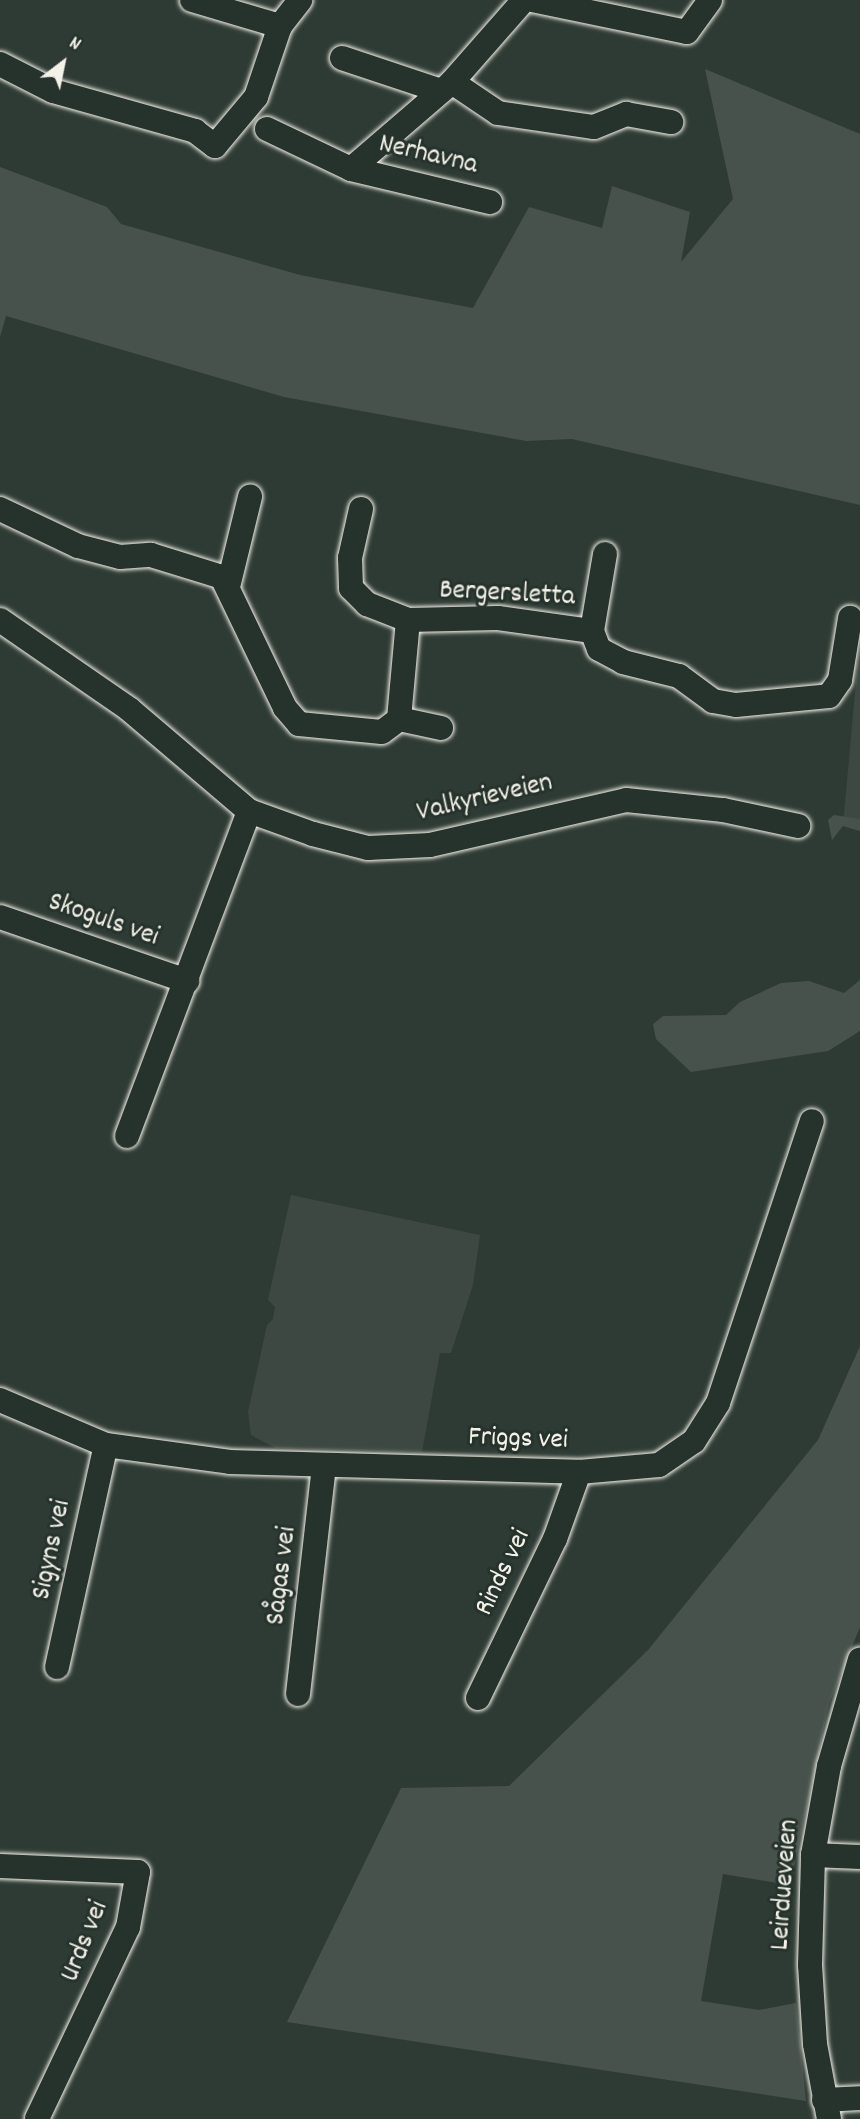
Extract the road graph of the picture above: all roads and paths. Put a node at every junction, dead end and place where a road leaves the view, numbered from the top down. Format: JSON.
{"nodes":[{"id":1,"x":192,"y":0,"type":"edge"},
{"id":2,"x":300,"y":0,"type":"edge"},
{"id":3,"x":524,"y":0,"type":"edge"},
{"id":4,"x":531,"y":0,"type":"edge"},
{"id":5,"x":710,"y":0,"type":"edge"},
{"id":6,"x":280,"y":26,"type":"junction"},
{"id":7,"x":342,"y":58,"type":"dead end"},
{"id":8,"x":0,"y":64,"type":"edge"},
{"id":9,"x":447,"y":86,"type":"junction"},
{"id":10,"x":671,"y":122,"type":"dead end"},
{"id":11,"x":267,"y":130,"type":"dead end"},
{"id":12,"x":351,"y":169,"type":"junction"},
{"id":13,"x":491,"y":202,"type":"dead end"},
{"id":14,"x":250,"y":497,"type":"dead end"},
{"id":15,"x":0,"y":509,"type":"edge"},
{"id":16,"x":361,"y":509,"type":"dead end"},
{"id":17,"x":605,"y":554,"type":"dead end"},
{"id":18,"x":229,"y":583,"type":"junction"},
{"id":19,"x":850,"y":618,"type":"dead end"},
{"id":20,"x":0,"y":620,"type":"edge"},
{"id":21,"x":408,"y":620,"type":"junction"},
{"id":22,"x":592,"y":631,"type":"junction"},
{"id":23,"x":399,"y":719,"type":"junction"},
{"id":24,"x":441,"y":728,"type":"dead end"},
{"id":25,"x":249,"y":811,"type":"junction"},
{"id":26,"x":798,"y":827,"type":"dead end"},
{"id":27,"x":0,"y":917,"type":"edge"},
{"id":28,"x":187,"y":981,"type":"junction"},
{"id":29,"x":812,"y":1121,"type":"dead end"},
{"id":30,"x":127,"y":1136,"type":"dead end"},
{"id":31,"x":0,"y":1400,"type":"edge"},
{"id":32,"x":106,"y":1445,"type":"junction"},
{"id":33,"x":324,"y":1465,"type":"junction"},
{"id":34,"x":579,"y":1472,"type":"junction"},
{"id":35,"x":860,"y":1659,"type":"edge"},
{"id":36,"x":57,"y":1668,"type":"dead end"},
{"id":37,"x":298,"y":1694,"type":"dead end"},
{"id":38,"x":478,"y":1698,"type":"dead end"},
{"id":39,"x":813,"y":1855,"type":"junction"},
{"id":40,"x":860,"y":1857,"type":"edge"},
{"id":41,"x":0,"y":1866,"type":"edge"},
{"id":42,"x":860,"y":2098,"type":"edge"},
{"id":43,"x":827,"y":2110,"type":"edge"},
{"id":44,"x":37,"y":2119,"type":"edge"}],
"edges":[{"from":1,"to":6,"type":"street"},
{"from":2,"to":6,"type":"street"},
{"from":3,"to":9,"type":"street","name":"Nerhavna"},
{"from":4,"to":5,"type":"street"},
{"from":6,"to":8,"type":"street"},
{"from":7,"to":9,"type":"street","name":"Nerhavna"},
{"from":9,"to":10,"type":"street","name":"Nerhavna"},
{"from":9,"to":12,"type":"street","name":"Nerhavna"},
{"from":11,"to":12,"type":"street","name":"Nerhavna"},
{"from":12,"to":13,"type":"street","name":"Nerhavna"},
{"from":14,"to":18,"type":"street"},
{"from":15,"to":18,"type":"street"},
{"from":16,"to":21,"type":"street","name":"Bergersletta"},
{"from":17,"to":22,"type":"street"},
{"from":18,"to":23,"type":"street"},
{"from":19,"to":22,"type":"street","name":"Bergersletta"},
{"from":20,"to":25,"type":"street","name":"Valkyrieveien"},
{"from":21,"to":22,"type":"street","name":"Bergersletta"},
{"from":21,"to":23,"type":"street","name":"Bergersletta"},
{"from":23,"to":24,"type":"street"},
{"from":25,"to":26,"type":"street","name":"Valkyrieveien"},
{"from":25,"to":28,"type":"street","name":"Skoguls vei"},
{"from":27,"to":28,"type":"street","name":"Skoguls vei"},
{"from":28,"to":30,"type":"street","name":"Skoguls vei"},
{"from":29,"to":34,"type":"street","name":"Friggs vei"},
{"from":31,"to":32,"type":"street","name":"Friggs vei"},
{"from":32,"to":33,"type":"street","name":"Friggs vei"},
{"from":32,"to":36,"type":"street","name":"Sigyns vei"},
{"from":33,"to":34,"type":"street","name":"Friggs vei"},
{"from":33,"to":37,"type":"street","name":"Sågas vei"},
{"from":34,"to":38,"type":"street","name":"Rinds vei"},
{"from":35,"to":39,"type":"street","name":"Leirdueveien"},
{"from":39,"to":40,"type":"street"},
{"from":39,"to":43,"type":"street","name":"Leirdueveien"},
{"from":41,"to":44,"type":"street","name":"Urds vei"},
{"from":42,"to":43,"type":"street"}]}
